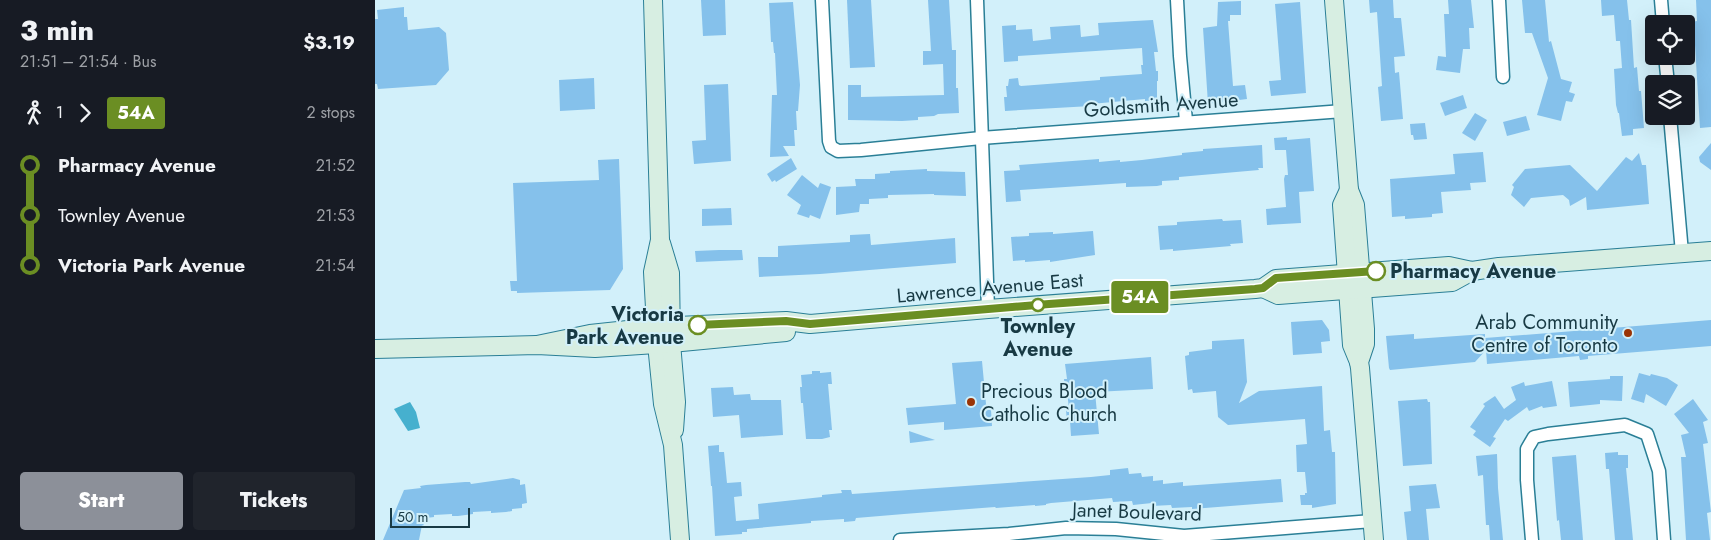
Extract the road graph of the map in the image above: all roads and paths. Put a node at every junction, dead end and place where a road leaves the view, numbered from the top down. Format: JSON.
{"nodes":[{"id":1,"x":653,"y":0,"type":"edge"},
{"id":2,"x":822,"y":0,"type":"edge"},
{"id":3,"x":977,"y":0,"type":"edge"},
{"id":4,"x":1177,"y":0,"type":"edge"},
{"id":5,"x":1334,"y":0,"type":"edge"},
{"id":6,"x":1499,"y":0,"type":"edge"},
{"id":7,"x":1661,"y":0,"type":"edge"},
{"id":8,"x":1662,"y":15,"type":"edge"},
{"id":9,"x":1503,"y":77,"type":"dead end"},
{"id":10,"x":1343,"y":111,"type":"junction"},
{"id":11,"x":1186,"y":121,"type":"junction"},
{"id":12,"x":1671,"y":125,"type":"edge"},
{"id":13,"x":981,"y":138,"type":"junction"},
{"id":14,"x":1711,"y":251,"type":"edge"},
{"id":15,"x":1682,"y":253,"type":"junction"},
{"id":16,"x":1355,"y":281,"type":"junction"},
{"id":17,"x":988,"y":309,"type":"junction"},
{"id":18,"x":664,"y":335,"type":"junction"},
{"id":19,"x":375,"y":349,"type":"edge"},
{"id":20,"x":1372,"y":521,"type":"junction"},
{"id":21,"x":995,"y":537,"type":"edge"},
{"id":22,"x":680,"y":540,"type":"edge"},
{"id":23,"x":900,"y":540,"type":"edge"},
{"id":24,"x":1374,"y":540,"type":"edge"},
{"id":25,"x":1532,"y":540,"type":"edge"},
{"id":26,"x":1664,"y":540,"type":"edge"}],
"edges":[{"from":1,"to":18,"type":"main road"},
{"from":2,"to":13,"type":"street","name":"Goldsmith Avenue"},
{"from":3,"to":13,"type":"street"},
{"from":4,"to":11,"type":"street"},
{"from":5,"to":10,"type":"main road"},
{"from":6,"to":9,"type":"street"},
{"from":7,"to":8,"type":"street"},
{"from":10,"to":11,"type":"street","name":"Goldsmith Avenue"},
{"from":10,"to":16,"type":"main road"},
{"from":11,"to":13,"type":"street","name":"Goldsmith Avenue"},
{"from":12,"to":15,"type":"street"},
{"from":13,"to":17,"type":"street"},
{"from":14,"to":15,"type":"main road","name":"Lawrence Avenue East"},
{"from":15,"to":16,"type":"main road","name":"Lawrence Avenue East"},
{"from":16,"to":17,"type":"main road","name":"Lawrence Avenue East"},
{"from":16,"to":20,"type":"main road"},
{"from":17,"to":18,"type":"main road","name":"Lawrence Avenue East"},
{"from":18,"to":19,"type":"main road","name":"Lawrence Avenue East"},
{"from":18,"to":22,"type":"main road"},
{"from":20,"to":21,"type":"street","name":"Janet Boulevard"},
{"from":20,"to":24,"type":"main road"},
{"from":21,"to":23,"type":"street","name":"Janet Boulevard"},
{"from":25,"to":26,"type":"street"}]}
